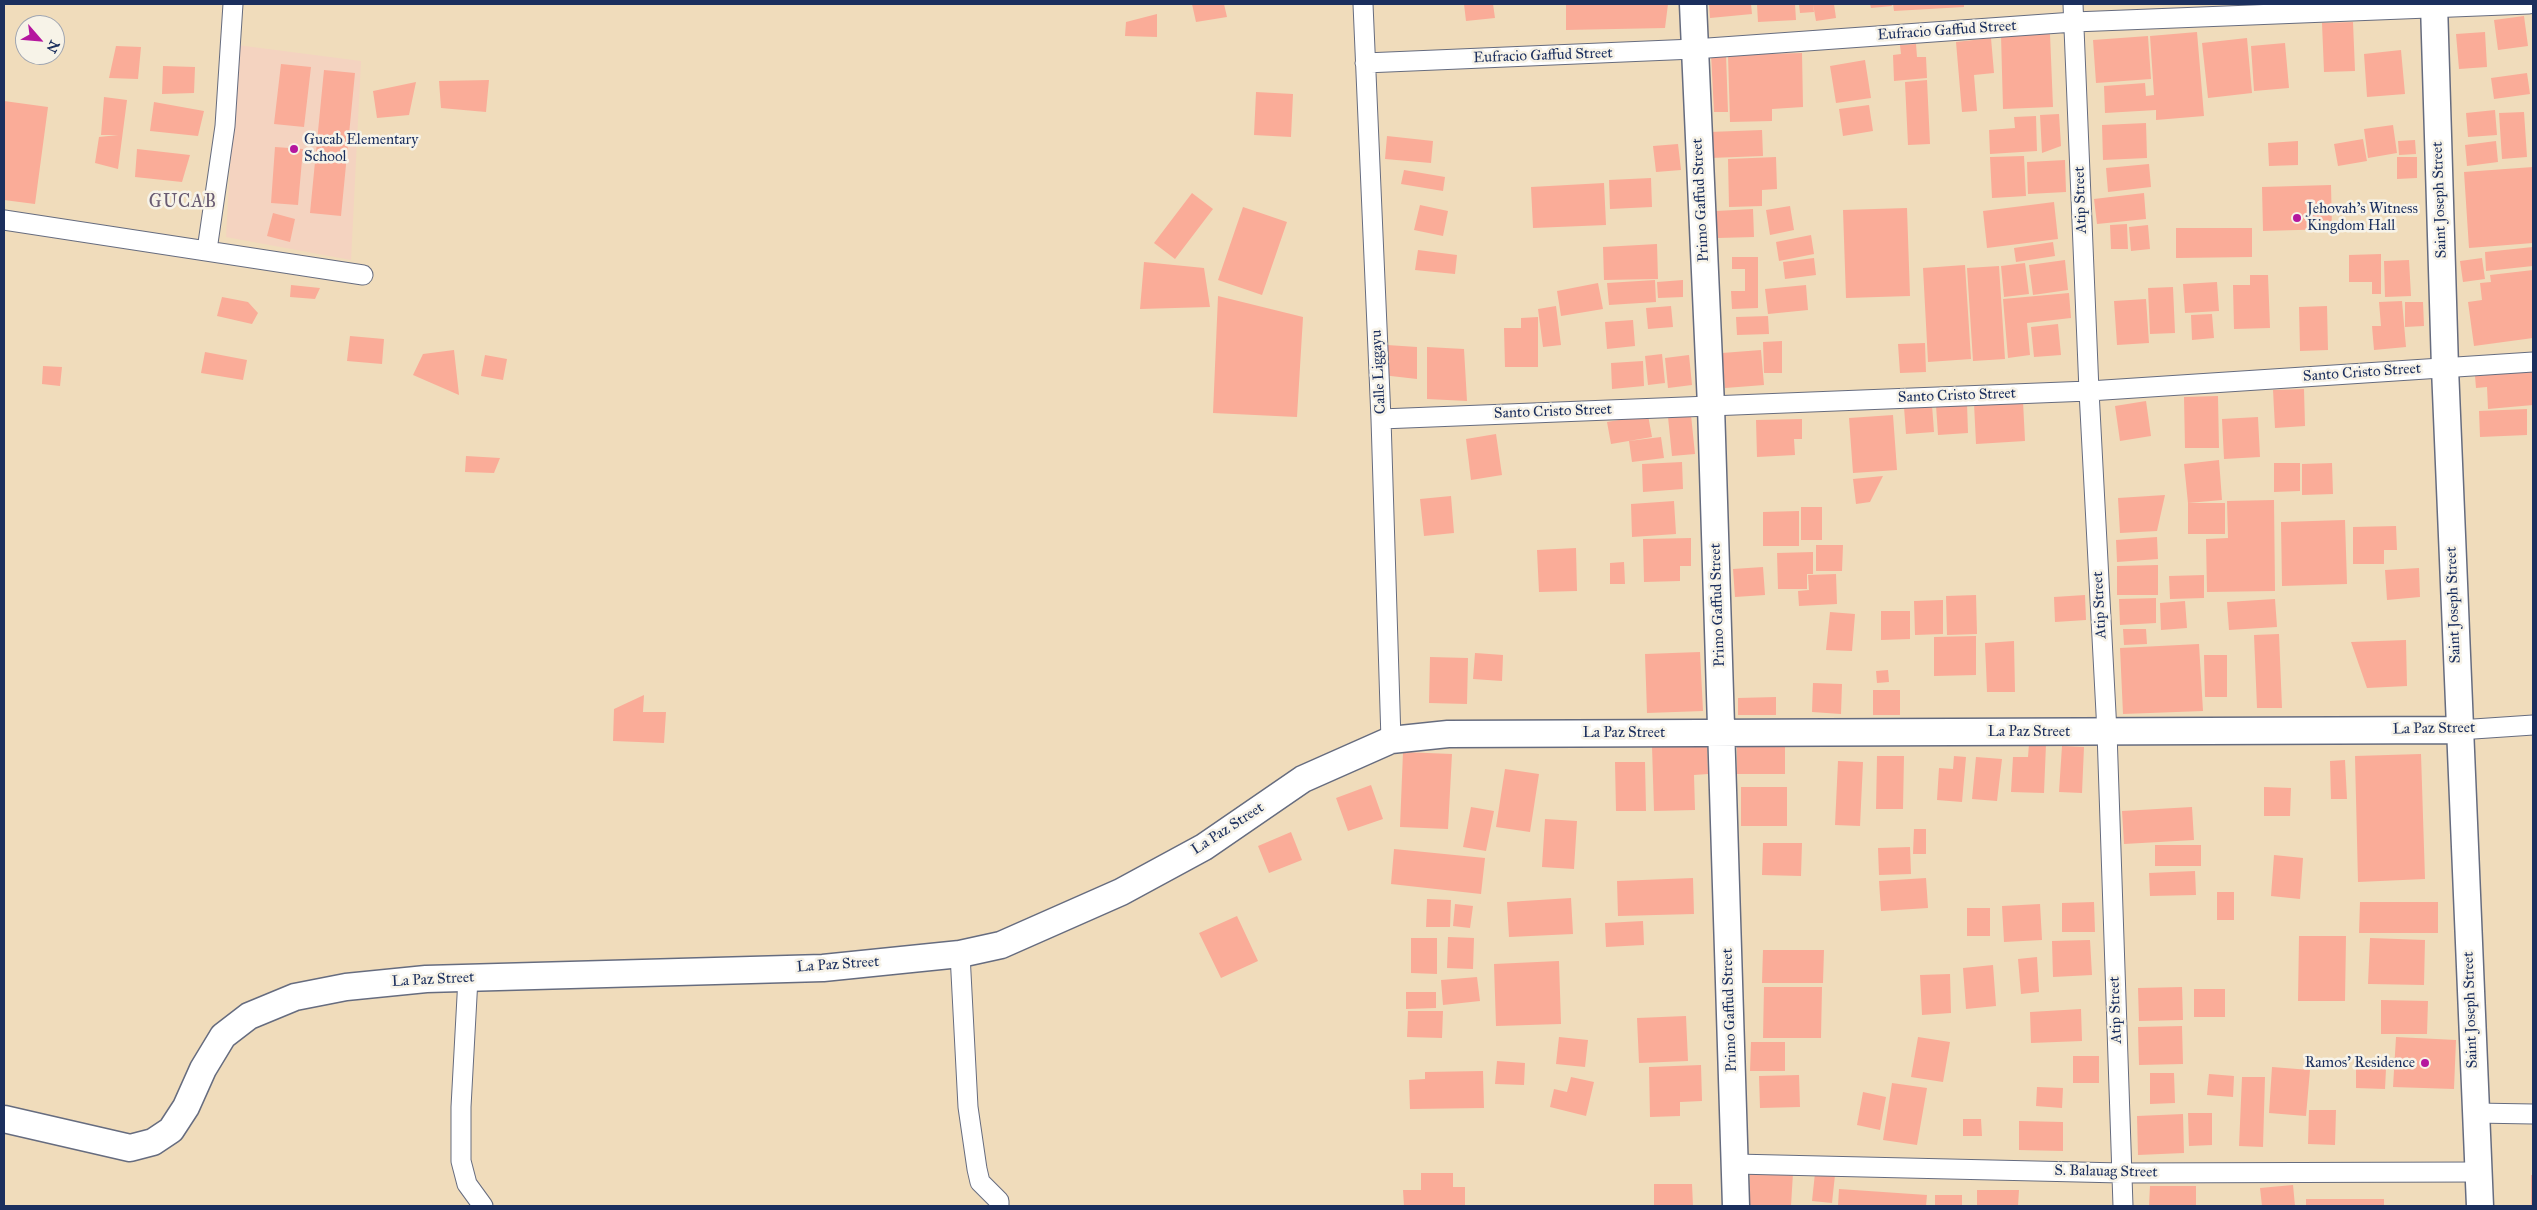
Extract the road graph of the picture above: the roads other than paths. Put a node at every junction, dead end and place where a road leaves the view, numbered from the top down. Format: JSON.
{"nodes":[{"id":1,"x":233,"y":4,"type":"edge"},
{"id":2,"x":1363,"y":4,"type":"edge"},
{"id":3,"x":1693,"y":4,"type":"edge"},
{"id":4,"x":2529,"y":4,"type":"edge"},
{"id":5,"x":2434,"y":6,"type":"edge"},
{"id":6,"x":2073,"y":13,"type":"edge"},
{"id":7,"x":1694,"y":49,"type":"junction"},
{"id":8,"x":1365,"y":63,"type":"junction"},
{"id":9,"x":4,"y":220,"type":"edge"},
{"id":10,"x":207,"y":250,"type":"junction"},
{"id":11,"x":363,"y":275,"type":"dead end"},
{"id":12,"x":2533,"y":362,"type":"edge"},
{"id":13,"x":2445,"y":368,"type":"junction"},
{"id":14,"x":2089,"y":391,"type":"junction"},
{"id":15,"x":1711,"y":406,"type":"junction"},
{"id":16,"x":1381,"y":419,"type":"junction"},
{"id":17,"x":2533,"y":725,"type":"edge"},
{"id":18,"x":2459,"y":730,"type":"junction"},
{"id":19,"x":1722,"y":732,"type":"junction"},
{"id":20,"x":2107,"y":732,"type":"junction"},
{"id":21,"x":1391,"y":740,"type":"junction"},
{"id":22,"x":960,"y":954,"type":"junction"},
{"id":23,"x":468,"y":978,"type":"junction"},
{"id":24,"x":2475,"y":1112,"type":"junction"},
{"id":25,"x":2533,"y":1114,"type":"edge"},
{"id":26,"x":4,"y":1119,"type":"edge"},
{"id":27,"x":1735,"y":1164,"type":"junction"},
{"id":28,"x":2478,"y":1172,"type":"junction"},
{"id":29,"x":2121,"y":1173,"type":"junction"},
{"id":30,"x":483,"y":1206,"type":"edge"},
{"id":31,"x":999,"y":1206,"type":"edge"},
{"id":32,"x":1736,"y":1206,"type":"edge"},
{"id":33,"x":2123,"y":1206,"type":"edge"},
{"id":34,"x":2480,"y":1206,"type":"edge"}],
"edges":[{"from":1,"to":10,"type":"street"},
{"from":2,"to":8,"type":"street","name":"Calle Liggayu"},
{"from":3,"to":7,"type":"street","name":"Primo Gaffud Street"},
{"from":4,"to":5,"type":"street","name":"Eufracio Gaffud Street"},
{"from":5,"to":6,"type":"street","name":"Eufracio Gaffud Street"},
{"from":5,"to":13,"type":"street","name":"Saint Joseph Street"},
{"from":6,"to":7,"type":"street","name":"Eufracio Gaffud Street"},
{"from":6,"to":14,"type":"street","name":"Atip Street"},
{"from":7,"to":8,"type":"street","name":"Eufracio Gaffud Street"},
{"from":7,"to":15,"type":"street","name":"Primo Gaffud Street"},
{"from":8,"to":16,"type":"street","name":"Calle Liggayu"},
{"from":9,"to":10,"type":"street"},
{"from":10,"to":11,"type":"street"},
{"from":12,"to":13,"type":"street","name":"Santo Cristo Street"},
{"from":13,"to":14,"type":"street","name":"Santo Cristo Street"},
{"from":13,"to":18,"type":"street","name":"Saint Joseph Street"},
{"from":14,"to":15,"type":"street","name":"Santo Cristo Street"},
{"from":14,"to":20,"type":"street","name":"Atip Street"},
{"from":15,"to":16,"type":"street","name":"Santo Cristo Street"},
{"from":15,"to":19,"type":"street","name":"Primo Gaffud Street"},
{"from":16,"to":21,"type":"street","name":"Calle Liggayu"},
{"from":17,"to":18,"type":"street","name":"La Paz Street"},
{"from":18,"to":20,"type":"street","name":"La Paz Street"},
{"from":18,"to":24,"type":"street","name":"Saint Joseph Street"},
{"from":19,"to":20,"type":"street","name":"La Paz Street"},
{"from":19,"to":21,"type":"street","name":"La Paz Street"},
{"from":19,"to":27,"type":"street","name":"Primo Gaffud Street"},
{"from":20,"to":29,"type":"street","name":"Atip Street"},
{"from":21,"to":22,"type":"street","name":"La Paz Street"},
{"from":22,"to":23,"type":"street","name":"La Paz Street"},
{"from":22,"to":31,"type":"street"},
{"from":23,"to":26,"type":"street","name":"La Paz Street"},
{"from":23,"to":30,"type":"street"},
{"from":24,"to":25,"type":"street"},
{"from":24,"to":28,"type":"street","name":"Saint Joseph Street"},
{"from":27,"to":29,"type":"street","name":"S. Balauag Street"},
{"from":27,"to":32,"type":"street","name":"Primo Gaffud Street"},
{"from":28,"to":29,"type":"street","name":"S. Balauag Street"},
{"from":28,"to":34,"type":"street","name":"Saint Joseph Street"},
{"from":29,"to":33,"type":"street","name":"Atip Street"}]}
